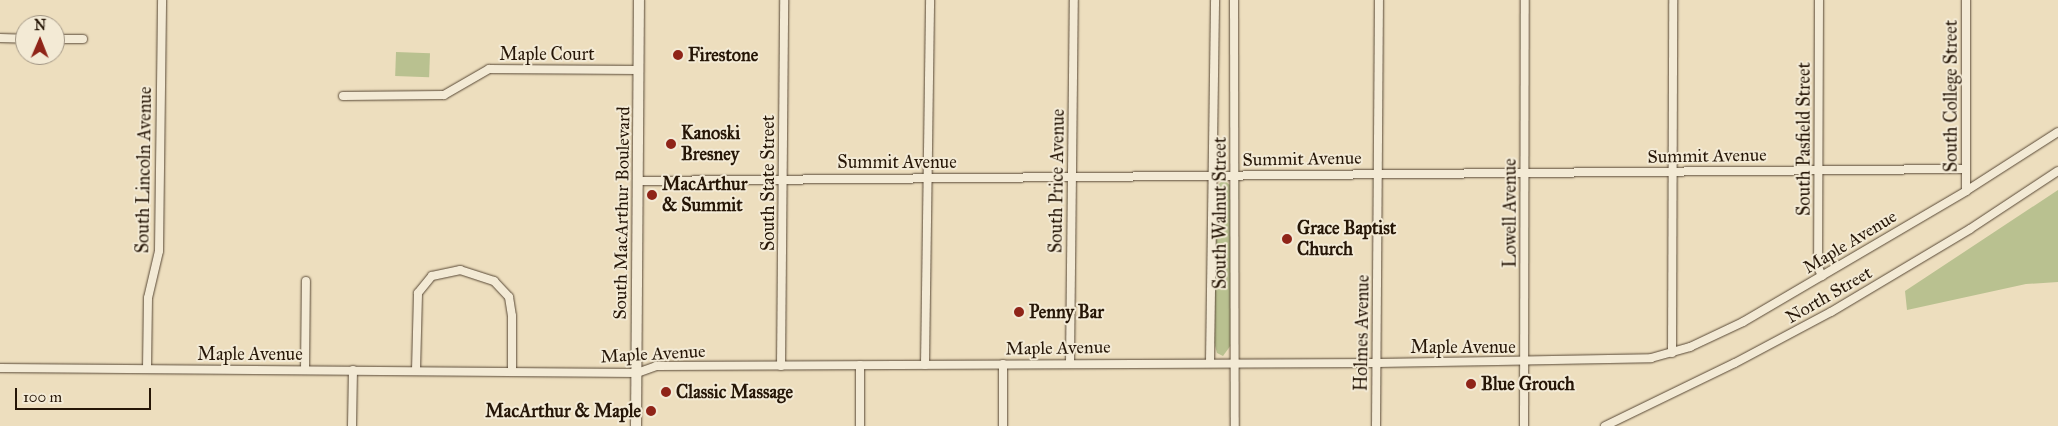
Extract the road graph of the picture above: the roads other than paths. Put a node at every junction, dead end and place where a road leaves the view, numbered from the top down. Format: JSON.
{"nodes":[{"id":1,"x":162,"y":0,"type":"edge"},
{"id":2,"x":639,"y":0,"type":"edge"},
{"id":3,"x":784,"y":0,"type":"edge"},
{"id":4,"x":930,"y":0,"type":"edge"},
{"id":5,"x":1074,"y":0,"type":"edge"},
{"id":6,"x":1215,"y":0,"type":"edge"},
{"id":7,"x":1234,"y":0,"type":"edge"},
{"id":8,"x":1379,"y":0,"type":"edge"},
{"id":9,"x":1525,"y":0,"type":"edge"},
{"id":10,"x":1673,"y":0,"type":"edge"},
{"id":11,"x":1819,"y":0,"type":"edge"},
{"id":12,"x":1966,"y":0,"type":"edge"},
{"id":13,"x":0,"y":38,"type":"edge"},
{"id":14,"x":15,"y":38,"type":"edge"},
{"id":15,"x":65,"y":39,"type":"edge"},
{"id":16,"x":83,"y":39,"type":"dead end"},
{"id":17,"x":639,"y":70,"type":"junction"},
{"id":18,"x":342,"y":96,"type":"dead end"},
{"id":19,"x":2058,"y":132,"type":"edge"},
{"id":20,"x":1965,"y":169,"type":"junction"},
{"id":21,"x":1818,"y":170,"type":"junction"},
{"id":22,"x":1672,"y":171,"type":"junction"},
{"id":23,"x":2058,"y":171,"type":"edge"},
{"id":24,"x":1525,"y":172,"type":"junction"},
{"id":25,"x":1378,"y":173,"type":"junction"},
{"id":26,"x":1214,"y":174,"type":"junction"},
{"id":27,"x":1073,"y":175,"type":"junction"},
{"id":28,"x":1235,"y":175,"type":"junction"},
{"id":29,"x":928,"y":177,"type":"junction"},
{"id":30,"x":783,"y":178,"type":"junction"},
{"id":31,"x":638,"y":181,"type":"junction"},
{"id":32,"x":1966,"y":191,"type":"junction"},
{"id":33,"x":1822,"y":276,"type":"junction"},
{"id":34,"x":306,"y":281,"type":"dead end"},
{"id":35,"x":1672,"y":353,"type":"junction"},
{"id":36,"x":1210,"y":362,"type":"junction"},
{"id":37,"x":1235,"y":362,"type":"junction"},
{"id":38,"x":1524,"y":362,"type":"junction"},
{"id":39,"x":1070,"y":363,"type":"junction"},
{"id":40,"x":1377,"y":363,"type":"junction"},
{"id":41,"x":1003,"y":364,"type":"junction"},
{"id":42,"x":860,"y":365,"type":"junction"},
{"id":43,"x":925,"y":365,"type":"junction"},
{"id":44,"x":781,"y":366,"type":"junction"},
{"id":45,"x":0,"y":368,"type":"edge"},
{"id":46,"x":147,"y":369,"type":"junction"},
{"id":47,"x":305,"y":370,"type":"junction"},
{"id":48,"x":353,"y":370,"type":"junction"},
{"id":49,"x":416,"y":370,"type":"junction"},
{"id":50,"x":512,"y":371,"type":"junction"},
{"id":51,"x":637,"y":373,"type":"junction"},
{"id":52,"x":352,"y":426,"type":"edge"},
{"id":53,"x":636,"y":426,"type":"edge"},
{"id":54,"x":860,"y":426,"type":"edge"},
{"id":55,"x":1003,"y":426,"type":"edge"},
{"id":56,"x":1235,"y":426,"type":"edge"},
{"id":57,"x":1376,"y":426,"type":"edge"},
{"id":58,"x":1524,"y":426,"type":"edge"},
{"id":59,"x":1605,"y":426,"type":"edge"}],
"edges":[{"from":1,"to":46,"type":"street","name":"South Lincoln Avenue"},
{"from":2,"to":17,"type":"main road","name":"South MacArthur Boulevard"},
{"from":3,"to":30,"type":"street","name":"South State Street"},
{"from":4,"to":29,"type":"street"},
{"from":5,"to":27,"type":"street","name":"South Price Avenue"},
{"from":6,"to":26,"type":"street","name":"South Walnut Street"},
{"from":7,"to":28,"type":"street","name":"South Walnut Street"},
{"from":8,"to":25,"type":"street","name":"Holmes Avenue"},
{"from":9,"to":24,"type":"street","name":"Lowell Avenue"},
{"from":10,"to":22,"type":"street"},
{"from":11,"to":21,"type":"street","name":"South Pasfield Street"},
{"from":12,"to":20,"type":"street","name":"South College Street"},
{"from":13,"to":14,"type":"street"},
{"from":15,"to":16,"type":"street"},
{"from":17,"to":18,"type":"street","name":"Maple Court"},
{"from":17,"to":31,"type":"main road","name":"South MacArthur Boulevard"},
{"from":19,"to":32,"type":"street","name":"Maple Avenue"},
{"from":20,"to":21,"type":"street","name":"Summit Avenue"},
{"from":20,"to":32,"type":"street","name":"South College Street"},
{"from":21,"to":22,"type":"street","name":"Summit Avenue"},
{"from":21,"to":33,"type":"street","name":"South Pasfield Street"},
{"from":22,"to":24,"type":"street","name":"Summit Avenue"},
{"from":22,"to":35,"type":"street"},
{"from":23,"to":59,"type":"street","name":"North Street"},
{"from":24,"to":25,"type":"street","name":"Summit Avenue"},
{"from":24,"to":38,"type":"street","name":"Lowell Avenue"},
{"from":25,"to":28,"type":"street","name":"Summit Avenue"},
{"from":25,"to":40,"type":"street","name":"Holmes Avenue"},
{"from":26,"to":27,"type":"street","name":"Summit Avenue"},
{"from":26,"to":28,"type":"street","name":"Summit Avenue"},
{"from":26,"to":36,"type":"street","name":"South Walnut Street"},
{"from":27,"to":29,"type":"street","name":"Summit Avenue"},
{"from":27,"to":39,"type":"street","name":"South Price Avenue"},
{"from":28,"to":37,"type":"street","name":"South Walnut Street"},
{"from":29,"to":30,"type":"street","name":"Summit Avenue"},
{"from":29,"to":43,"type":"street"},
{"from":30,"to":31,"type":"street","name":"Summit Avenue"},
{"from":30,"to":44,"type":"street","name":"South State Street"},
{"from":31,"to":51,"type":"main road","name":"South MacArthur Boulevard"},
{"from":32,"to":33,"type":"street","name":"Maple Avenue"},
{"from":33,"to":35,"type":"street","name":"Maple Avenue"},
{"from":34,"to":47,"type":"street"},
{"from":35,"to":38,"type":"street","name":"Maple Avenue"},
{"from":36,"to":37,"type":"street","name":"Maple Avenue"},
{"from":36,"to":39,"type":"street","name":"Maple Avenue"},
{"from":37,"to":40,"type":"street","name":"Maple Avenue"},
{"from":37,"to":56,"type":"street","name":"South Walnut Street"},
{"from":38,"to":40,"type":"street","name":"Maple Avenue"},
{"from":38,"to":58,"type":"street","name":"Lowell Avenue"},
{"from":39,"to":41,"type":"street","name":"Maple Avenue"},
{"from":40,"to":57,"type":"street","name":"Holmes Avenue"},
{"from":41,"to":43,"type":"street","name":"Maple Avenue"},
{"from":41,"to":55,"type":"street"},
{"from":42,"to":43,"type":"street","name":"Maple Avenue"},
{"from":42,"to":44,"type":"street","name":"Maple Avenue"},
{"from":42,"to":54,"type":"street"},
{"from":44,"to":51,"type":"street","name":"Maple Avenue"},
{"from":45,"to":46,"type":"street","name":"Maple Avenue"},
{"from":46,"to":47,"type":"street","name":"Maple Avenue"},
{"from":47,"to":48,"type":"street","name":"Maple Avenue"},
{"from":48,"to":49,"type":"street","name":"Maple Avenue"},
{"from":48,"to":52,"type":"street"},
{"from":49,"to":50,"type":"street","name":"Maple Avenue"},
{"from":49,"to":50,"type":"street"},
{"from":50,"to":51,"type":"street","name":"Maple Avenue"},
{"from":51,"to":53,"type":"main road","name":"South MacArthur Boulevard"}]}
